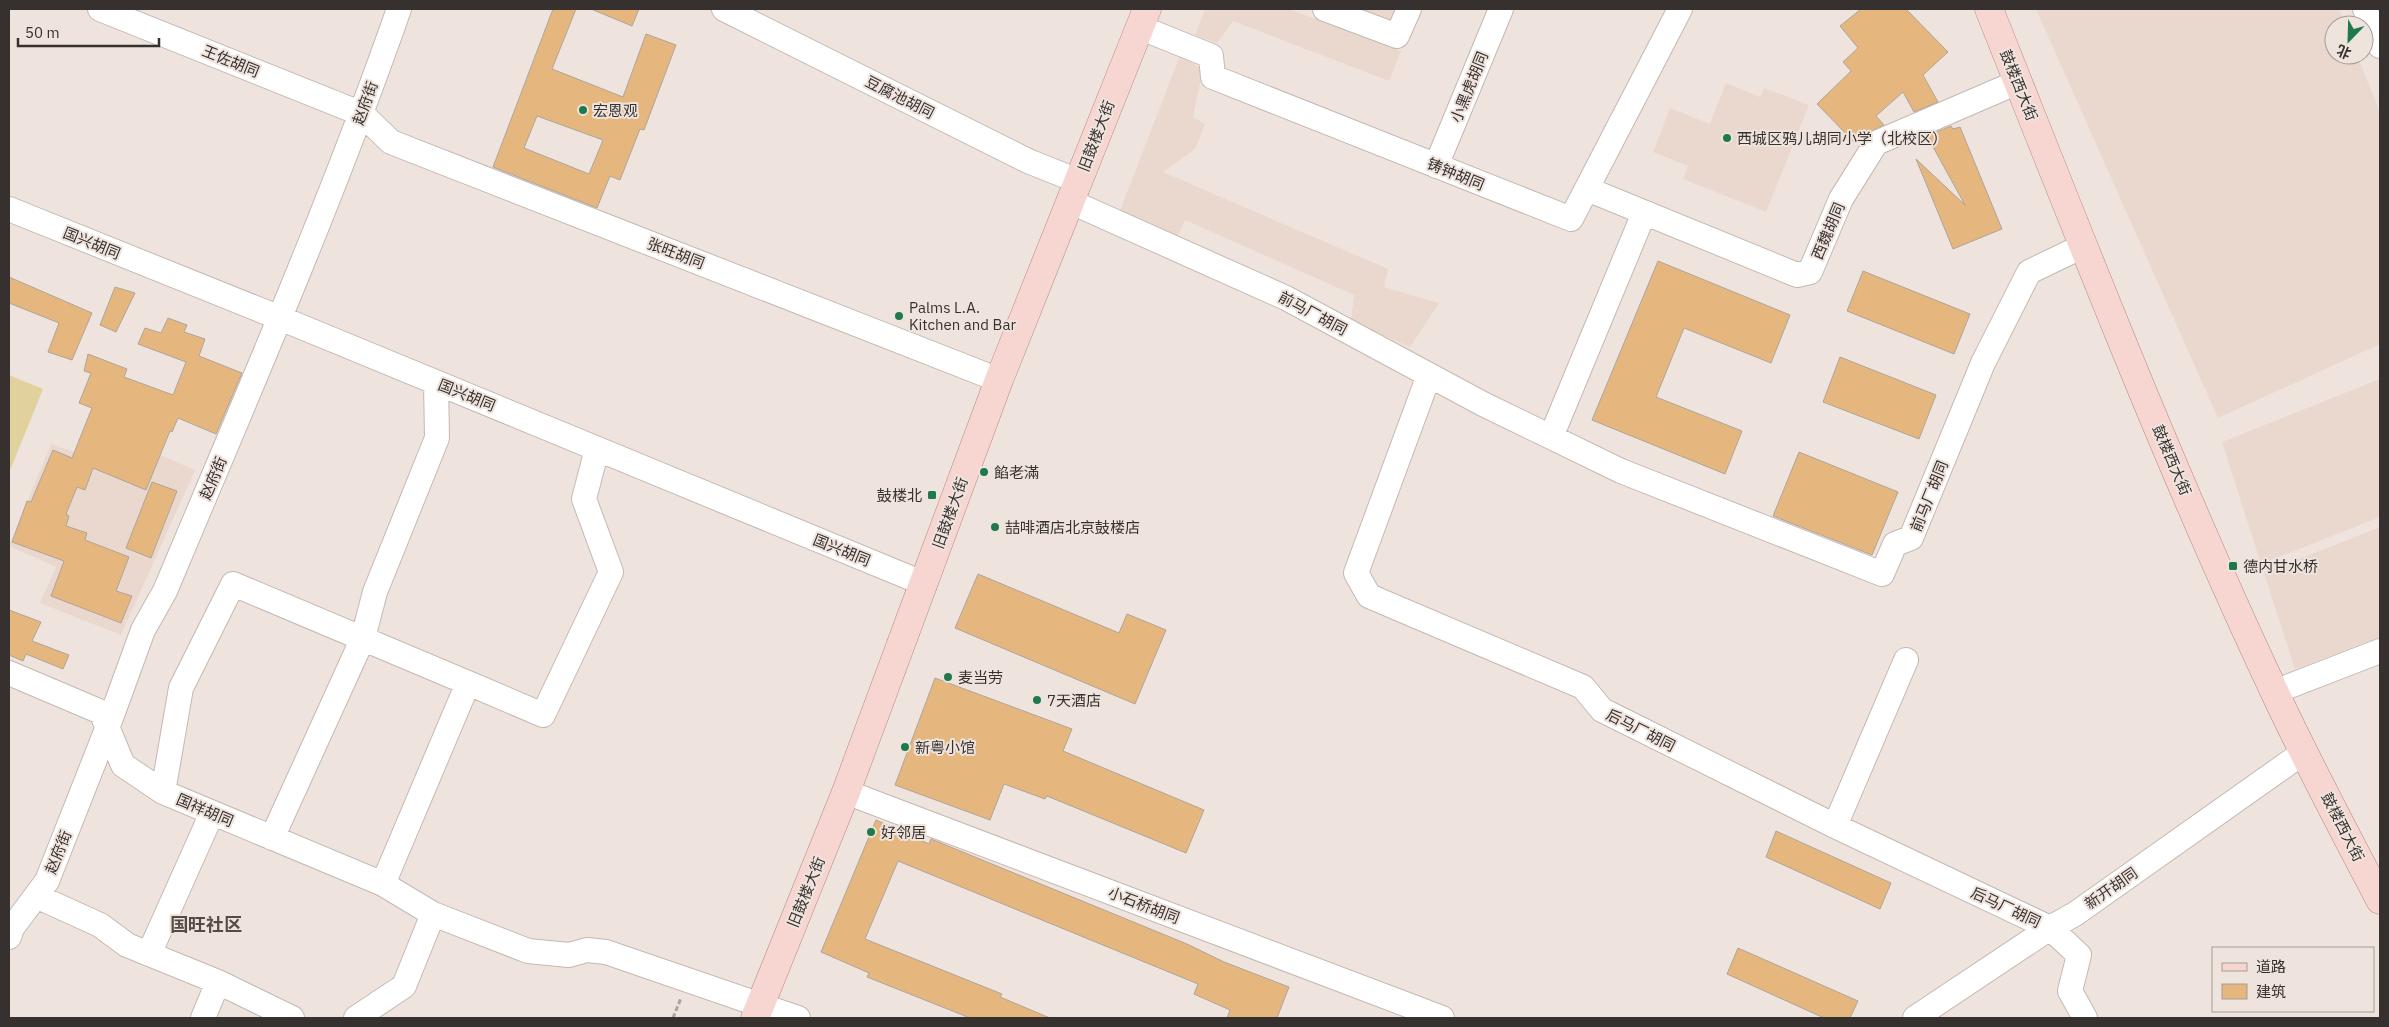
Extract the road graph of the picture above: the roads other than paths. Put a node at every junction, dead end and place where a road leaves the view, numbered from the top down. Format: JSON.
{"nodes":[{"id":1,"x":100,"y":9,"type":"edge"},
{"id":2,"x":398,"y":9,"type":"edge"},
{"id":3,"x":724,"y":9,"type":"edge"},
{"id":4,"x":1325,"y":9,"type":"edge"},
{"id":5,"x":1408,"y":9,"type":"edge"},
{"id":6,"x":1501,"y":9,"type":"edge"},
{"id":7,"x":1680,"y":9,"type":"edge"},
{"id":8,"x":1988,"y":9,"type":"edge"},
{"id":9,"x":2365,"y":9,"type":"edge"},
{"id":10,"x":1143,"y":18,"type":"edge"},
{"id":11,"x":2380,"y":46,"type":"edge"},
{"id":12,"x":2018,"y":82,"type":"junction"},
{"id":13,"x":362,"y":114,"type":"junction"},
{"id":14,"x":1436,"y":166,"type":"junction"},
{"id":15,"x":1587,"y":189,"type":"junction"},
{"id":16,"x":1074,"y":191,"type":"junction"},
{"id":17,"x":9,"y":209,"type":"edge"},
{"id":18,"x":1644,"y":213,"type":"junction"},
{"id":19,"x":2083,"y":246,"type":"junction"},
{"id":20,"x":280,"y":318,"type":"junction"},
{"id":21,"x":1429,"y":375,"type":"junction"},
{"id":22,"x":999,"y":380,"type":"junction"},
{"id":23,"x":436,"y":382,"type":"junction"},
{"id":24,"x":1551,"y":437,"type":"junction"},
{"id":25,"x":597,"y":449,"type":"junction"},
{"id":26,"x":925,"y":584,"type":"junction"},
{"id":27,"x":363,"y":638,"type":"junction"},
{"id":28,"x":2380,"y":651,"type":"edge"},
{"id":29,"x":1906,"y":660,"type":"dead end"},
{"id":30,"x":9,"y":673,"type":"edge"},
{"id":31,"x":468,"y":683,"type":"junction"},
{"id":32,"x":2274,"y":692,"type":"junction"},
{"id":33,"x":107,"y":729,"type":"junction"},
{"id":34,"x":2304,"y":752,"type":"junction"},
{"id":35,"x":164,"y":792,"type":"junction"},
{"id":36,"x":846,"y":792,"type":"junction"},
{"id":37,"x":212,"y":813,"type":"junction"},
{"id":38,"x":1835,"y":826,"type":"junction"},
{"id":39,"x":272,"y":838,"type":"junction"},
{"id":40,"x":383,"y":884,"type":"junction"},
{"id":41,"x":36,"y":896,"type":"junction"},
{"id":42,"x":2380,"y":900,"type":"edge"},
{"id":43,"x":433,"y":914,"type":"junction"},
{"id":44,"x":2050,"y":928,"type":"junction"},
{"id":45,"x":10,"y":931,"type":"edge"},
{"id":46,"x":149,"y":954,"type":"junction"},
{"id":47,"x":218,"y":982,"type":"junction"},
{"id":48,"x":757,"y":1012,"type":"edge"},
{"id":49,"x":203,"y":1018,"type":"edge"},
{"id":50,"x":292,"y":1018,"type":"edge"},
{"id":51,"x":356,"y":1018,"type":"edge"},
{"id":52,"x":798,"y":1018,"type":"edge"},
{"id":53,"x":1442,"y":1018,"type":"edge"},
{"id":54,"x":1915,"y":1018,"type":"edge"},
{"id":55,"x":2084,"y":1018,"type":"edge"}],
"edges":[{"from":1,"to":13,"type":"street","name":"王佐胡同"},
{"from":2,"to":13,"type":"street","name":"赵府街"},
{"from":3,"to":16,"type":"street","name":"豆腐池胡同"},
{"from":4,"to":5,"type":"street"},
{"from":6,"to":14,"type":"street","name":"小黑虎胡同"},
{"from":7,"to":15,"type":"street","name":"铸钟胡同"},
{"from":8,"to":12,"type":"main road","name":"鼓楼西大街"},
{"from":9,"to":11,"type":"street"},
{"from":10,"to":14,"type":"street","name":"铸钟胡同"},
{"from":10,"to":16,"type":"main road","name":"旧鼓楼大街"},
{"from":12,"to":18,"type":"street","name":"西魏胡同"},
{"from":12,"to":19,"type":"main road","name":"鼓楼西大街"},
{"from":13,"to":20,"type":"street","name":"赵府街"},
{"from":13,"to":22,"type":"street","name":"张旺胡同"},
{"from":14,"to":15,"type":"street","name":"铸钟胡同"},
{"from":15,"to":18,"type":"street","name":"西魏胡同"},
{"from":16,"to":21,"type":"street","name":"前马厂胡同"},
{"from":16,"to":22,"type":"main road","name":"旧鼓楼大街"},
{"from":17,"to":20,"type":"street","name":"国兴胡同"},
{"from":18,"to":24,"type":"street"},
{"from":19,"to":24,"type":"street","name":"前马厂胡同"},
{"from":19,"to":32,"type":"main road","name":"鼓楼西大街"},
{"from":20,"to":23,"type":"street","name":"国兴胡同"},
{"from":20,"to":33,"type":"street","name":"赵府街"},
{"from":21,"to":24,"type":"street","name":"前马厂胡同"},
{"from":21,"to":38,"type":"street","name":"后马厂胡同"},
{"from":22,"to":26,"type":"main road","name":"旧鼓楼大街"},
{"from":23,"to":25,"type":"street","name":"国兴胡同"},
{"from":23,"to":27,"type":"street"},
{"from":25,"to":26,"type":"street","name":"国兴胡同"},
{"from":25,"to":31,"type":"street"},
{"from":26,"to":36,"type":"main road","name":"旧鼓楼大街"},
{"from":27,"to":31,"type":"street"},
{"from":27,"to":35,"type":"street"},
{"from":27,"to":39,"type":"street"},
{"from":28,"to":32,"type":"street"},
{"from":29,"to":38,"type":"street"},
{"from":30,"to":33,"type":"street","name":"国祥胡同"},
{"from":31,"to":40,"type":"street"},
{"from":32,"to":34,"type":"main road","name":"鼓楼西大街"},
{"from":33,"to":35,"type":"street","name":"国祥胡同"},
{"from":33,"to":41,"type":"street","name":"赵府街"},
{"from":34,"to":42,"type":"main road","name":"鼓楼西大街"},
{"from":34,"to":44,"type":"street","name":"新开胡同"},
{"from":35,"to":37,"type":"street","name":"国祥胡同"},
{"from":36,"to":48,"type":"main road","name":"旧鼓楼大街"},
{"from":36,"to":53,"type":"street","name":"小石桥胡同"},
{"from":37,"to":39,"type":"street","name":"国祥胡同"},
{"from":37,"to":46,"type":"street"},
{"from":38,"to":44,"type":"street","name":"后马厂胡同"},
{"from":39,"to":40,"type":"street","name":"国祥胡同"},
{"from":40,"to":43,"type":"street","name":"国祥胡同"},
{"from":41,"to":45,"type":"street","name":"赵府街"},
{"from":41,"to":46,"type":"street"},
{"from":43,"to":48,"type":"street","name":"国祥胡同"},
{"from":43,"to":51,"type":"street"},
{"from":44,"to":54,"type":"street","name":"新开胡同"},
{"from":44,"to":55,"type":"street","name":"后马厂胡同"},
{"from":46,"to":47,"type":"street"},
{"from":47,"to":49,"type":"street"},
{"from":47,"to":50,"type":"street"},
{"from":48,"to":52,"type":"street","name":"国祥胡同"}]}
